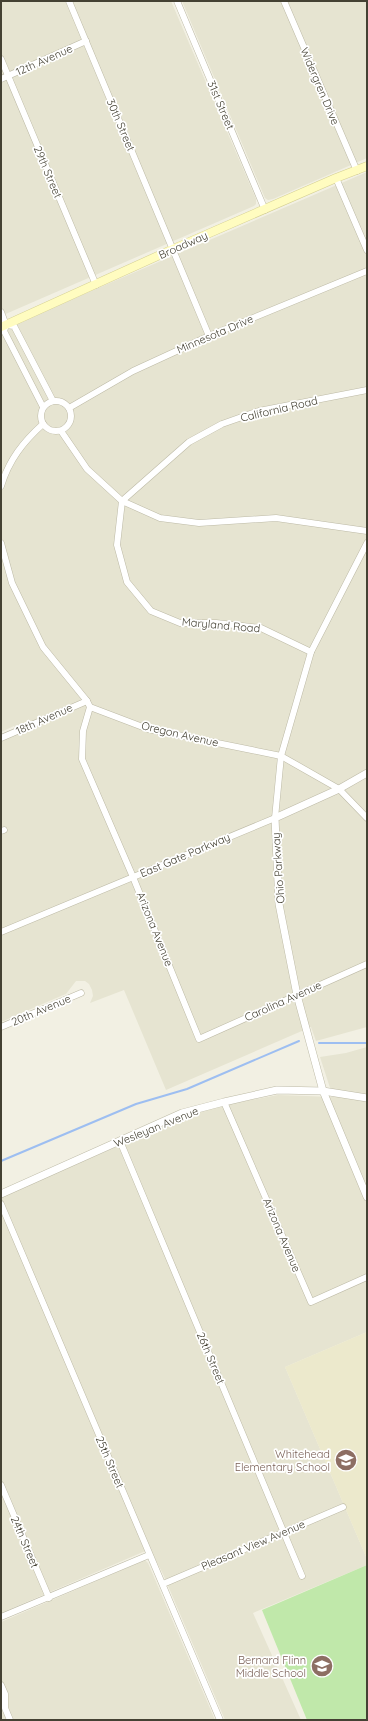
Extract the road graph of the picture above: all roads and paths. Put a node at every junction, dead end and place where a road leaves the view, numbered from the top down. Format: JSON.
{"nodes":[{"id":1,"x":69,"y":1,"type":"edge"},
{"id":2,"x":178,"y":1,"type":"edge"},
{"id":3,"x":284,"y":1,"type":"edge"},
{"id":4,"x":86,"y":41,"type":"junction"},
{"id":5,"x":1,"y":59,"type":"edge"},
{"id":6,"x":8,"y":76,"type":"junction"},
{"id":7,"x":1,"y":79,"type":"edge"},
{"id":8,"x":367,"y":166,"type":"edge"},
{"id":9,"x":356,"y":171,"type":"junction"},
{"id":10,"x":336,"y":178,"type":"junction"},
{"id":11,"x":265,"y":210,"type":"junction"},
{"id":12,"x":173,"y":249,"type":"junction"},
{"id":13,"x":367,"y":250,"type":"edge"},
{"id":14,"x":367,"y":271,"type":"edge"},
{"id":15,"x":96,"y":285,"type":"junction"},
{"id":16,"x":1,"y":312,"type":"edge"},
{"id":17,"x":4,"y":326,"type":"edge"},
{"id":18,"x":209,"y":336,"type":"junction"},
{"id":19,"x":367,"y":390,"type":"edge"},
{"id":20,"x":53,"y":401,"type":"junction"},
{"id":21,"x":43,"y":407,"type":"junction"},
{"id":22,"x":69,"y":408,"type":"junction"},
{"id":23,"x":43,"y":424,"type":"junction"},
{"id":24,"x":61,"y":431,"type":"junction"},
{"id":25,"x":1,"y":486,"type":"edge"},
{"id":26,"x":122,"y":501,"type":"junction"},
{"id":27,"x":367,"y":531,"type":"edge"},
{"id":28,"x":367,"y":542,"type":"edge"},
{"id":29,"x":1,"y":543,"type":"edge"},
{"id":30,"x":311,"y":652,"type":"junction"},
{"id":31,"x":87,"y":700,"type":"junction"},
{"id":32,"x":90,"y":707,"type":"junction"},
{"id":33,"x":1,"y":738,"type":"edge"},
{"id":34,"x":281,"y":756,"type":"junction"},
{"id":35,"x":367,"y":773,"type":"edge"},
{"id":36,"x":339,"y":789,"type":"junction"},
{"id":37,"x":275,"y":818,"type":"junction"},
{"id":38,"x":367,"y":818,"type":"edge"},
{"id":39,"x":133,"y":876,"type":"junction"},
{"id":40,"x":1,"y":932,"type":"edge"},
{"id":41,"x":367,"y":964,"type":"edge"},
{"id":42,"x":81,"y":993,"type":"dead end"},
{"id":43,"x":297,"y":995,"type":"junction"},
{"id":44,"x":1,"y":1027,"type":"edge"},
{"id":45,"x":199,"y":1039,"type":"joint"},
{"id":46,"x":323,"y":1091,"type":"junction"},
{"id":47,"x":367,"y":1098,"type":"edge"},
{"id":48,"x":224,"y":1102,"type":"junction"},
{"id":49,"x":120,"y":1142,"type":"junction"},
{"id":50,"x":1,"y":1194,"type":"edge"},
{"id":51,"x":367,"y":1197,"type":"edge"},
{"id":52,"x":1,"y":1204,"type":"edge"},
{"id":53,"x":367,"y":1277,"type":"edge"},
{"id":54,"x":1,"y":1485,"type":"edge"},
{"id":55,"x":343,"y":1507,"type":"dead end"},
{"id":56,"x":284,"y":1532,"type":"junction"},
{"id":57,"x":149,"y":1555,"type":"junction"},
{"id":58,"x":302,"y":1576,"type":"dead end"},
{"id":59,"x":163,"y":1584,"type":"junction"},
{"id":60,"x":49,"y":1598,"type":"junction"},
{"id":61,"x":1,"y":1617,"type":"edge"},
{"id":62,"x":1,"y":1685,"type":"edge"},
{"id":63,"x":10,"y":1720,"type":"edge"},
{"id":64,"x":220,"y":1720,"type":"edge"}],
"edges":[{"from":1,"to":4,"type":"street","name":"30th Street"},
{"from":2,"to":11,"type":"street","name":"31st Street"},
{"from":3,"to":9,"type":"street","name":"Widergren Drive"},
{"from":4,"to":6,"type":"street","name":"12th Avenue"},
{"from":4,"to":12,"type":"street","name":"30th Street"},
{"from":5,"to":6,"type":"street","name":"29th Street"},
{"from":6,"to":7,"type":"street","name":"12th Avenue"},
{"from":6,"to":15,"type":"street","name":"29th Street"},
{"from":8,"to":9,"type":"main road","name":"Broadway"},
{"from":9,"to":10,"type":"main road","name":"Broadway"},
{"from":10,"to":11,"type":"main road","name":"Broadway"},
{"from":10,"to":13,"type":"street"},
{"from":11,"to":12,"type":"main road","name":"Broadway"},
{"from":12,"to":15,"type":"main road","name":"Broadway"},
{"from":12,"to":18,"type":"street","name":"30th Street"},
{"from":14,"to":18,"type":"street","name":"Minnesota Drive"},
{"from":15,"to":17,"type":"main road","name":"Broadway"},
{"from":16,"to":17,"type":"street"},
{"from":17,"to":20,"type":"street"},
{"from":17,"to":21,"type":"street"},
{"from":18,"to":22,"type":"street","name":"Minnesota Drive"},
{"from":19,"to":26,"type":"street","name":"California Road"},
{"from":20,"to":21,"type":"street"},
{"from":20,"to":22,"type":"street"},
{"from":21,"to":23,"type":"street"},
{"from":22,"to":24,"type":"street"},
{"from":23,"to":24,"type":"street"},
{"from":23,"to":25,"type":"street"},
{"from":24,"to":26,"type":"street"},
{"from":26,"to":27,"type":"street"},
{"from":26,"to":30,"type":"street","name":"Maryland Road"},
{"from":28,"to":30,"type":"street","name":"Ohio Parkway"},
{"from":29,"to":31,"type":"street"},
{"from":30,"to":34,"type":"street","name":"Ohio Parkway"},
{"from":31,"to":32,"type":"street"},
{"from":31,"to":33,"type":"street","name":"18th Avenue"},
{"from":32,"to":34,"type":"street","name":"Oregon Avenue"},
{"from":32,"to":39,"type":"street","name":"Arizona Avenue"},
{"from":34,"to":36,"type":"street","name":"Oregon Avenue"},
{"from":34,"to":37,"type":"street","name":"Ohio Parkway"},
{"from":35,"to":36,"type":"street","name":"East Gate Parkway"},
{"from":36,"to":37,"type":"street","name":"East Gate Parkway"},
{"from":36,"to":38,"type":"street","name":"Oregon Avenue"},
{"from":37,"to":39,"type":"street","name":"East Gate Parkway"},
{"from":37,"to":43,"type":"street","name":"Ohio Parkway"},
{"from":39,"to":40,"type":"street","name":"East Gate Parkway"},
{"from":39,"to":45,"type":"street","name":"Arizona Avenue"},
{"from":41,"to":43,"type":"street","name":"Carolina Avenue"},
{"from":42,"to":44,"type":"street","name":"20th Avenue"},
{"from":43,"to":45,"type":"street","name":"Carolina Avenue"},
{"from":43,"to":46,"type":"street","name":"Ohio Parkway"},
{"from":46,"to":47,"type":"street","name":"Wesleyan Avenue"},
{"from":46,"to":48,"type":"street","name":"Wesleyan Avenue"},
{"from":46,"to":51,"type":"street","name":"Ohio Parkway"},
{"from":48,"to":49,"type":"street","name":"Wesleyan Avenue"},
{"from":48,"to":53,"type":"street","name":"Arizona Avenue"},
{"from":49,"to":50,"type":"street","name":"Wesleyan Avenue"},
{"from":49,"to":56,"type":"street","name":"26th Street"},
{"from":52,"to":57,"type":"street","name":"25th Street"},
{"from":54,"to":60,"type":"street","name":"24th Street"},
{"from":55,"to":56,"type":"street","name":"Pleasant View Avenue"},
{"from":56,"to":58,"type":"street","name":"26th Street"},
{"from":56,"to":59,"type":"street","name":"Pleasant View Avenue"},
{"from":57,"to":59,"type":"street","name":"25th Street"},
{"from":57,"to":60,"type":"street"},
{"from":59,"to":64,"type":"street","name":"25th Street"},
{"from":60,"to":61,"type":"street"},
{"from":62,"to":63,"type":"street"}]}
